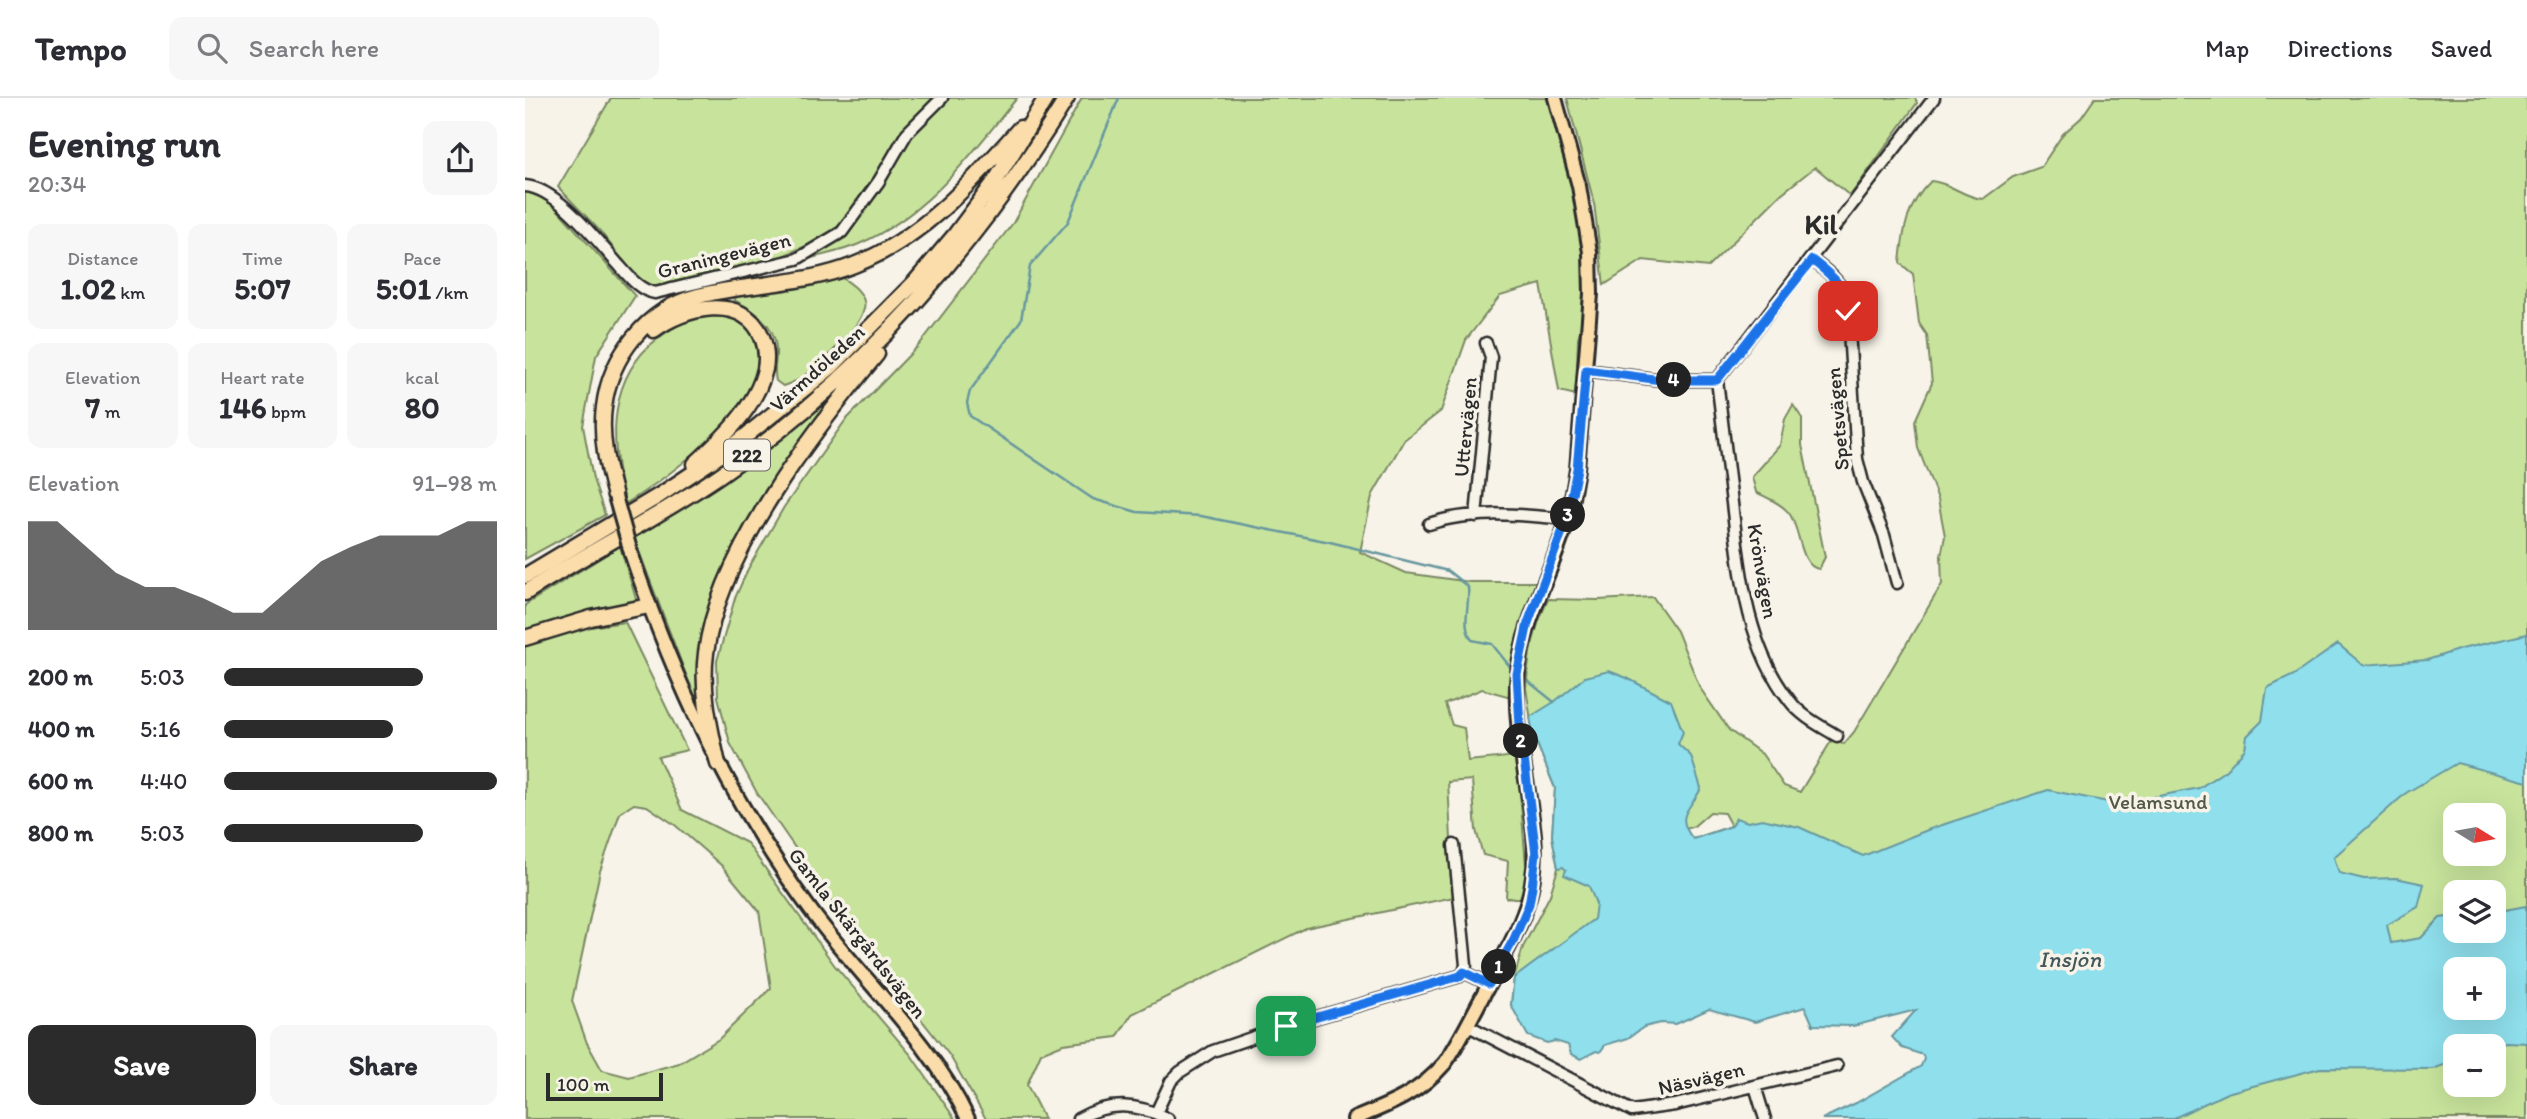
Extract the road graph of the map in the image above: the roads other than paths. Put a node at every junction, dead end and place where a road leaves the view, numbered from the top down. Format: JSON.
{"nodes":[{"id":1,"x":942,"y":98,"type":"edge"},
{"id":2,"x":1045,"y":98,"type":"edge"},
{"id":3,"x":1067,"y":98,"type":"edge"},
{"id":4,"x":1555,"y":98,"type":"edge"},
{"id":5,"x":1929,"y":100,"type":"edge"},
{"id":6,"x":525,"y":186,"type":"edge"},
{"id":7,"x":1812,"y":260,"type":"junction"},
{"id":8,"x":938,"y":278,"type":"junction"},
{"id":9,"x":1486,"y":342,"type":"dead end"},
{"id":10,"x":1586,"y":370,"type":"junction"},
{"id":11,"x":1717,"y":380,"type":"junction"},
{"id":12,"x":660,"y":495,"type":"junction"},
{"id":13,"x":615,"y":496,"type":"junction"},
{"id":14,"x":1476,"y":516,"type":"junction"},
{"id":15,"x":1567,"y":519,"type":"junction"},
{"id":16,"x":1429,"y":524,"type":"dead end"},
{"id":17,"x":525,"y":576,"type":"edge"},
{"id":18,"x":1897,"y":583,"type":"dead end"},
{"id":19,"x":525,"y":593,"type":"edge"},
{"id":20,"x":649,"y":606,"type":"junction"},
{"id":21,"x":525,"y":638,"type":"edge"},
{"id":22,"x":1837,"y":736,"type":"dead end"},
{"id":23,"x":718,"y":764,"type":"junction"},
{"id":24,"x":1454,"y":845,"type":"dead end"},
{"id":25,"x":1464,"y":972,"type":"junction"},
{"id":26,"x":1489,"y":984,"type":"junction"},
{"id":27,"x":1468,"y":1025,"type":"junction"},
{"id":28,"x":1837,"y":1066,"type":"dead end"},
{"id":29,"x":1755,"y":1086,"type":"junction"},
{"id":30,"x":1156,"y":1113,"type":"junction"},
{"id":31,"x":1631,"y":1115,"type":"edge"},
{"id":32,"x":968,"y":1119,"type":"edge"},
{"id":33,"x":1078,"y":1119,"type":"edge"},
{"id":34,"x":1168,"y":1119,"type":"edge"},
{"id":35,"x":1354,"y":1119,"type":"edge"},
{"id":36,"x":1765,"y":1119,"type":"edge"}],
"edges":[{"from":1,"to":6,"type":"street","name":"Graningevägen"},
{"from":2,"to":12,"type":"highway","name":"Värmdöleden","number":"222"},
{"from":2,"to":13,"type":"highway"},
{"from":3,"to":8,"type":"highway","name":"Värmdöleden","number":"222"},
{"from":4,"to":10,"type":"main road"},
{"from":5,"to":7,"type":"street"},
{"from":7,"to":11,"type":"street"},
{"from":7,"to":18,"type":"street","name":"Spetsvägen"},
{"from":8,"to":19,"type":"highway","name":"Värmdöleden","number":"222"},
{"from":8,"to":23,"type":"highway"},
{"from":9,"to":14,"type":"street","name":"Uttervägen"},
{"from":10,"to":11,"type":"street"},
{"from":10,"to":15,"type":"main road"},
{"from":11,"to":22,"type":"street","name":"Krönvägen"},
{"from":12,"to":13,"type":"highway"},
{"from":12,"to":17,"type":"highway","name":"Värmdöleden","number":"222"},
{"from":13,"to":20,"type":"main road","name":"Gamla Skärgårdsvägen","bridge":true},
{"from":14,"to":15,"type":"street"},
{"from":14,"to":16,"type":"street"},
{"from":15,"to":26,"type":"main road"},
{"from":20,"to":21,"type":"highway"},
{"from":20,"to":23,"type":"main road","name":"Gamla Skärgårdsvägen"},
{"from":23,"to":32,"type":"main road","name":"Gamla Skärgårdsvägen"},
{"from":24,"to":25,"type":"street"},
{"from":25,"to":26,"type":"street"},
{"from":25,"to":30,"type":"street"},
{"from":26,"to":27,"type":"main road"},
{"from":27,"to":31,"type":"street","name":"Näsvägen"},
{"from":27,"to":35,"type":"main road"},
{"from":28,"to":29,"type":"street","name":"Näsvägen"},
{"from":29,"to":31,"type":"street","name":"Näsvägen"},
{"from":29,"to":36,"type":"street"},
{"from":30,"to":33,"type":"street"},
{"from":30,"to":34,"type":"street"}]}
